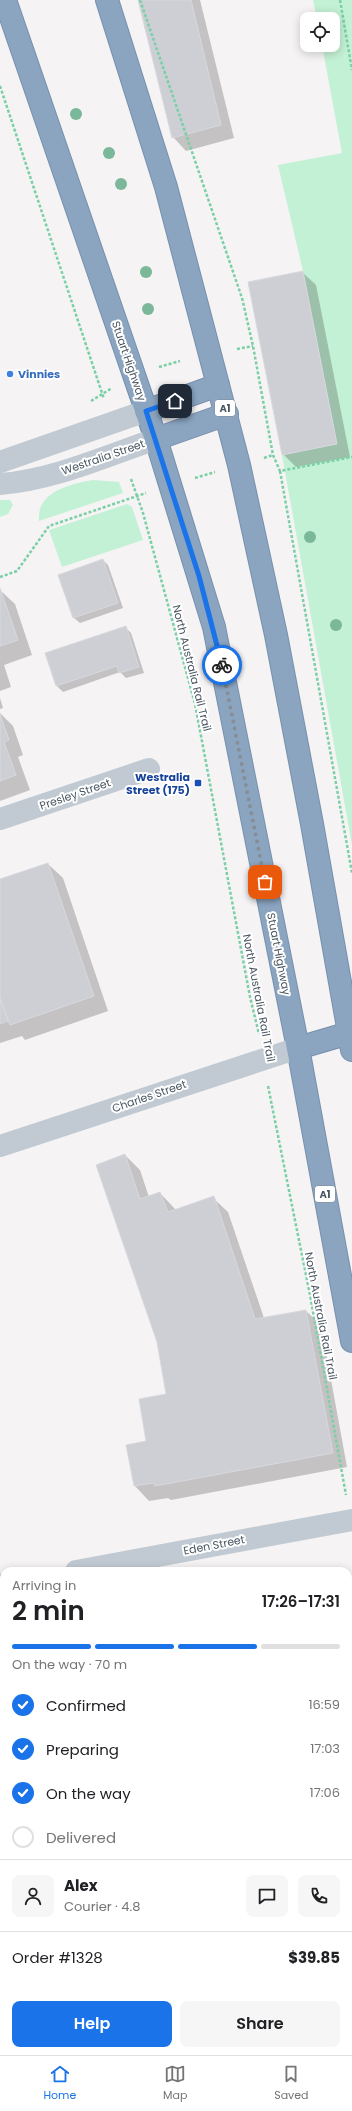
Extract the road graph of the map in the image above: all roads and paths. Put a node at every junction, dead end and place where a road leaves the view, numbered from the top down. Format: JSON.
{"nodes":[{"id":1,"x":5,"y":0,"type":"edge"},
{"id":2,"x":107,"y":0,"type":"edge"},
{"id":3,"x":140,"y":0,"type":"edge"},
{"id":4,"x":340,"y":0,"type":"edge"},
{"id":5,"x":352,"y":70,"type":"edge"},
{"id":6,"x":0,"y":86,"type":"edge"},
{"id":7,"x":253,"y":346,"type":"junction"},
{"id":8,"x":237,"y":349,"type":"dead end"},
{"id":9,"x":180,"y":361,"type":"dead end"},
{"id":10,"x":156,"y":369,"type":"dead end"},
{"id":11,"x":218,"y":385,"type":"junction"},
{"id":12,"x":113,"y":388,"type":"dead end"},
{"id":13,"x":146,"y":411,"type":"junction"},
{"id":14,"x":227,"y":414,"type":"junction"},
{"id":15,"x":156,"y":439,"type":"junction"},
{"id":16,"x":273,"y":455,"type":"junction"},
{"id":17,"x":352,"y":457,"type":"edge"},
{"id":18,"x":260,"y":459,"type":"dead end"},
{"id":19,"x":0,"y":462,"type":"edge"},
{"id":20,"x":280,"y":471,"type":"junction"},
{"id":21,"x":212,"y":473,"type":"dead end"},
{"id":22,"x":193,"y":479,"type":"dead end"},
{"id":23,"x":131,"y":480,"type":"dead end"},
{"id":24,"x":0,"y":484,"type":"edge"},
{"id":25,"x":149,"y":492,"type":"dead end"},
{"id":26,"x":136,"y":496,"type":"junction"},
{"id":27,"x":0,"y":577,"type":"edge"},
{"id":28,"x":150,"y":769,"type":"dead end"},
{"id":29,"x":0,"y":819,"type":"edge"},
{"id":30,"x":352,"y":873,"type":"edge"},
{"id":31,"x":350,"y":1042,"type":"edge"},
{"id":32,"x":298,"y":1048,"type":"junction"},
{"id":33,"x":264,"y":1057,"type":"junction"},
{"id":34,"x":0,"y":1146,"type":"edge"},
{"id":35,"x":352,"y":1341,"type":"edge"},
{"id":36,"x":351,"y":1520,"type":"edge"},
{"id":37,"x":98,"y":1567,"type":"edge"}],
"edges":[{"from":1,"to":13,"type":"highway","name":"Stuart Highway","number":"A1"},
{"from":2,"to":11,"type":"highway","number":"A1"},
{"from":3,"to":7,"type":"path"},
{"from":4,"to":5,"type":"path"},
{"from":6,"to":12,"type":"path"},
{"from":7,"to":8,"type":"path"},
{"from":7,"to":16,"type":"path"},
{"from":9,"to":10,"type":"path"},
{"from":11,"to":13,"type":"highway"},
{"from":11,"to":14,"type":"highway","number":"A1"},
{"from":13,"to":15,"type":"highway","name":"Stuart Highway","number":"A1"},
{"from":13,"to":19,"type":"street"},
{"from":14,"to":15,"type":"highway","name":"Westralia Street"},
{"from":14,"to":31,"type":"highway","number":"A1"},
{"from":15,"to":24,"type":"street","name":"Westralia Street"},
{"from":15,"to":32,"type":"highway","name":"Stuart Highway","number":"A1"},
{"from":16,"to":18,"type":"path"},
{"from":16,"to":20,"type":"path"},
{"from":17,"to":20,"type":"path"},
{"from":20,"to":30,"type":"path"},
{"from":21,"to":22,"type":"path"},
{"from":23,"to":26,"type":"path","name":"North Australia Rail Trail"},
{"from":25,"to":26,"type":"path"},
{"from":26,"to":27,"type":"path"},
{"from":26,"to":33,"type":"path","name":"North Australia Rail Trail"},
{"from":28,"to":29,"type":"street","name":"Presley Street"},
{"from":31,"to":32,"type":"highway"},
{"from":32,"to":33,"type":"street","name":"Charles Street"},
{"from":32,"to":35,"type":"highway","name":"Stuart Highway","number":"A1"},
{"from":33,"to":34,"type":"street","name":"Charles Street"},
{"from":33,"to":36,"type":"path","name":"North Australia Rail Trail"},
{"from":36,"to":37,"type":"street","name":"Eden Street"}]}
